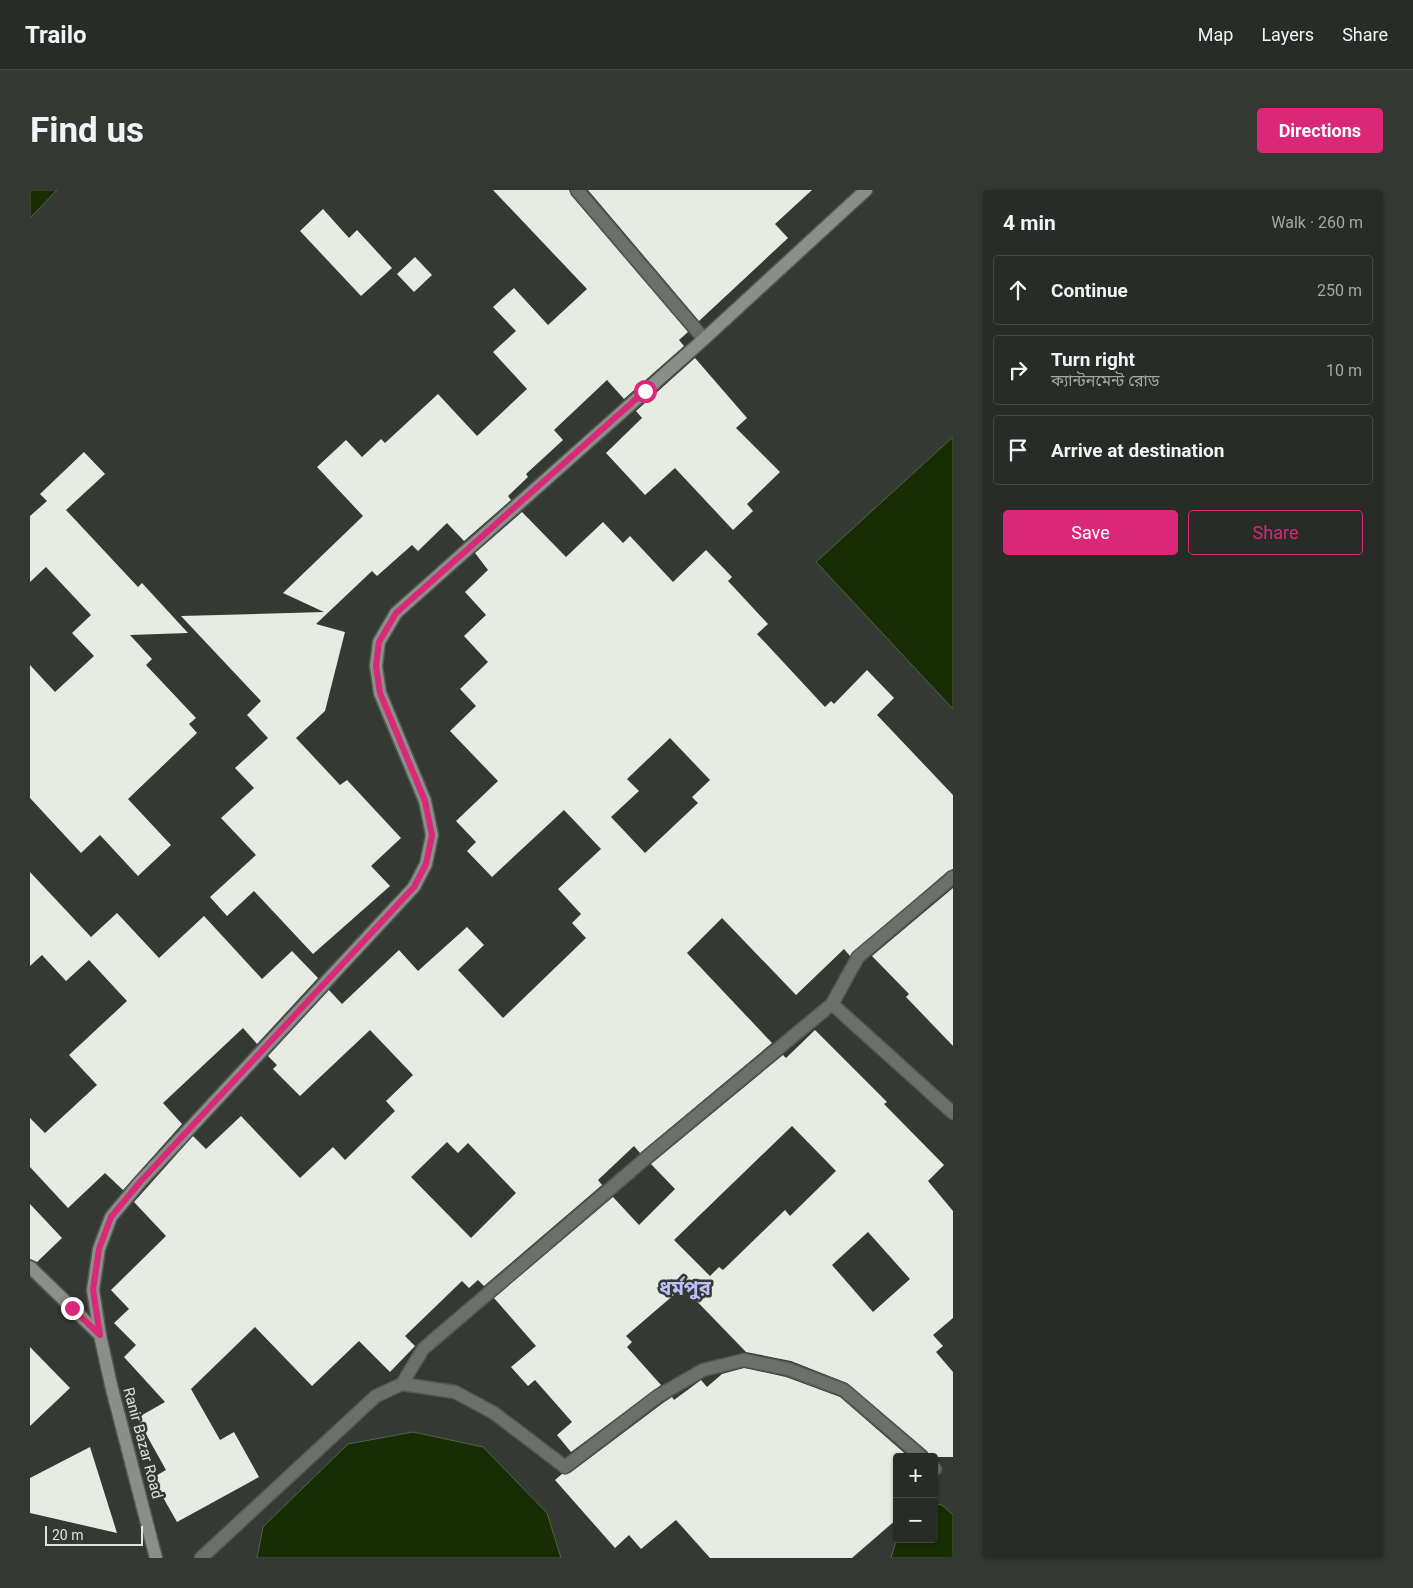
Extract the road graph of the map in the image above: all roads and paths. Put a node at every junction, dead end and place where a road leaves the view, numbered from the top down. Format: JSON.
{"nodes":[{"id":1,"x":577,"y":190,"type":"edge"},
{"id":2,"x":866,"y":190,"type":"edge"},
{"id":3,"x":704,"y":339,"type":"junction"},
{"id":4,"x":953,"y":877,"type":"edge"},
{"id":5,"x":832,"y":1004,"type":"junction"},
{"id":6,"x":953,"y":1113,"type":"edge"},
{"id":7,"x":30,"y":1266,"type":"edge"},
{"id":8,"x":100,"y":1335,"type":"junction"},
{"id":9,"x":402,"y":1384,"type":"junction"},
{"id":10,"x":917,"y":1453,"type":"edge"},
{"id":11,"x":156,"y":1558,"type":"edge"},
{"id":12,"x":201,"y":1558,"type":"edge"}],
"edges":[{"from":1,"to":3,"type":"street"},
{"from":2,"to":3,"type":"main road","name":"Ranir Bazar Road"},
{"from":3,"to":8,"type":"main road","name":"Ranir Bazar Road"},
{"from":4,"to":5,"type":"street"},
{"from":5,"to":6,"type":"street"},
{"from":5,"to":9,"type":"street"},
{"from":7,"to":8,"type":"main road"},
{"from":8,"to":11,"type":"main road","name":"Ranir Bazar Road"},
{"from":9,"to":10,"type":"street"},
{"from":9,"to":12,"type":"street"}]}
